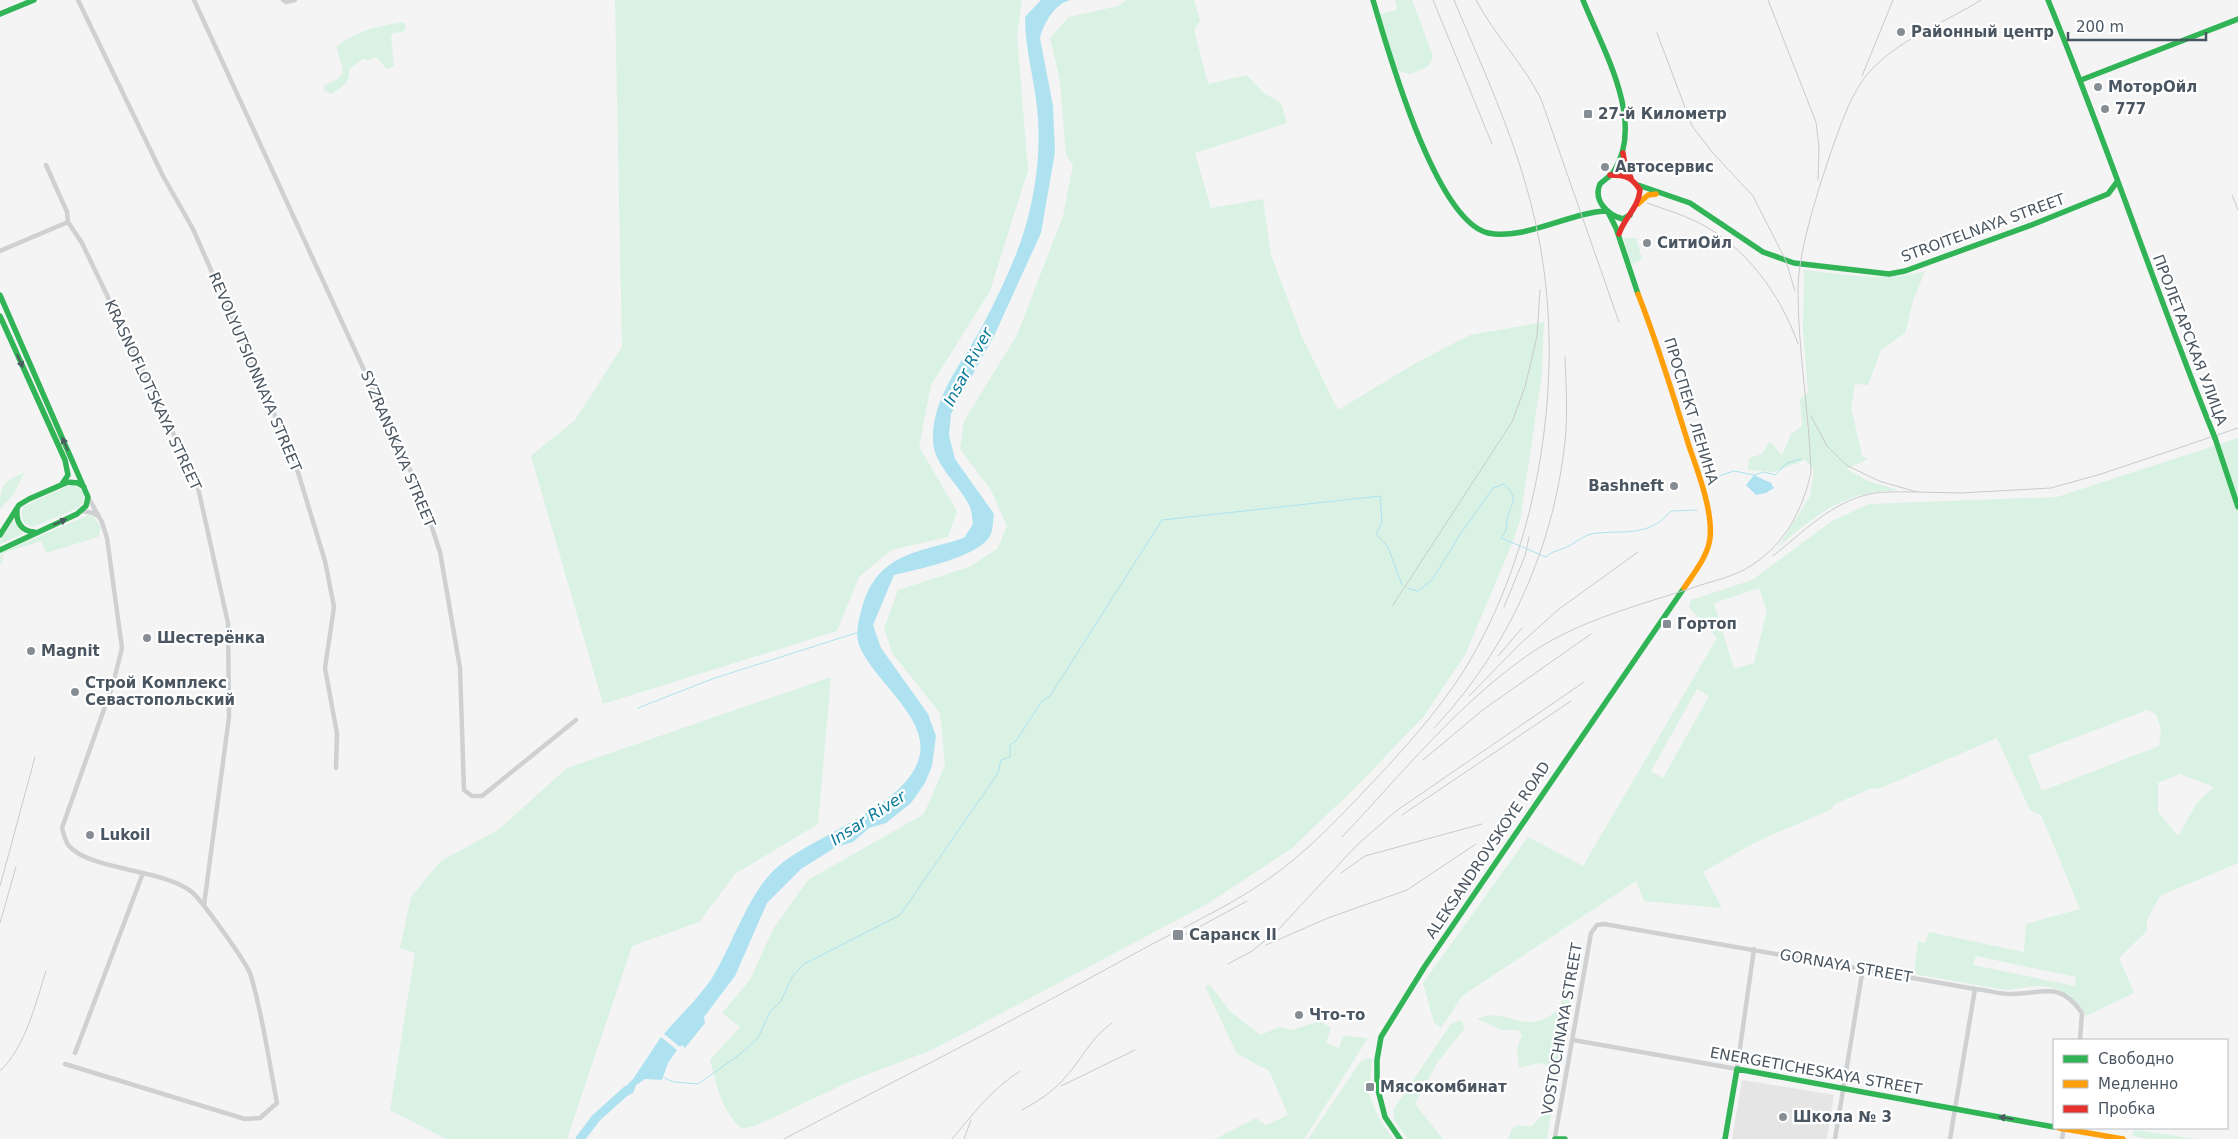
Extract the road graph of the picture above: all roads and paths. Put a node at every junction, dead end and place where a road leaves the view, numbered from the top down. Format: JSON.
{"nodes":[{"id":1,"x":34,"y":0,"type":"edge"},
{"id":2,"x":78,"y":0,"type":"edge"},
{"id":3,"x":196,"y":0,"type":"edge"},
{"id":4,"x":283,"y":0,"type":"edge"},
{"id":5,"x":295,"y":0,"type":"edge"},
{"id":6,"x":1373,"y":0,"type":"edge"},
{"id":7,"x":1583,"y":0,"type":"edge"},
{"id":8,"x":2048,"y":0,"type":"edge"},
{"id":9,"x":0,"y":14,"type":"edge"},
{"id":10,"x":2238,"y":19,"type":"edge"},
{"id":11,"x":2081,"y":80,"type":"junction"},
{"id":12,"x":1623,"y":149,"type":"junction"},
{"id":13,"x":46,"y":165,"type":"dead end"},
{"id":14,"x":1610,"y":175,"type":"junction"},
{"id":15,"x":1634,"y":181,"type":"junction"},
{"id":16,"x":2117,"y":182,"type":"junction"},
{"id":17,"x":1658,"y":194,"type":"junction"},
{"id":18,"x":1599,"y":196,"type":"junction"},
{"id":19,"x":1637,"y":205,"type":"junction"},
{"id":20,"x":1592,"y":211,"type":"junction"},
{"id":21,"x":1608,"y":211,"type":"junction"},
{"id":22,"x":1630,"y":215,"type":"junction"},
{"id":23,"x":68,"y":222,"type":"junction"},
{"id":24,"x":1619,"y":235,"type":"junction"},
{"id":25,"x":0,"y":251,"type":"edge"},
{"id":26,"x":0,"y":294,"type":"edge"},
{"id":27,"x":0,"y":316,"type":"edge"},
{"id":28,"x":62,"y":484,"type":"junction"},
{"id":29,"x":85,"y":489,"type":"junction"},
{"id":30,"x":88,"y":497,"type":"junction"},
{"id":31,"x":19,"y":506,"type":"junction"},
{"id":32,"x":2238,"y":507,"type":"edge"},
{"id":33,"x":82,"y":511,"type":"junction"},
{"id":34,"x":99,"y":517,"type":"junction"},
{"id":35,"x":39,"y":531,"type":"junction"},
{"id":36,"x":0,"y":535,"type":"edge"},
{"id":37,"x":0,"y":550,"type":"edge"},
{"id":38,"x":1681,"y":591,"type":"joint"},
{"id":39,"x":576,"y":720,"type":"dead end"},
{"id":40,"x":336,"y":768,"type":"dead end"},
{"id":41,"x":143,"y":873,"type":"junction"},
{"id":42,"x":204,"y":905,"type":"junction"},
{"id":43,"x":1596,"y":925,"type":"joint"},
{"id":44,"x":1754,"y":949,"type":"junction"},
{"id":45,"x":1863,"y":968,"type":"junction"},
{"id":46,"x":1975,"y":989,"type":"junction"},
{"id":47,"x":2080,"y":1039,"type":"edge"},
{"id":48,"x":1573,"y":1040,"type":"junction"},
{"id":49,"x":75,"y":1053,"type":"dead end"},
{"id":50,"x":65,"y":1064,"type":"dead end"},
{"id":51,"x":1737,"y":1069,"type":"junction"},
{"id":52,"x":1844,"y":1089,"type":"junction"},
{"id":53,"x":1955,"y":1109,"type":"junction"},
{"id":54,"x":2053,"y":1127,"type":"edge"},
{"id":55,"x":2068,"y":1129,"type":"edge"},
{"id":56,"x":1555,"y":1138,"type":"edge"},
{"id":57,"x":1400,"y":1139,"type":"edge"},
{"id":58,"x":1565,"y":1139,"type":"edge"},
{"id":59,"x":1725,"y":1139,"type":"edge"},
{"id":60,"x":1835,"y":1139,"type":"edge"},
{"id":61,"x":1950,"y":1139,"type":"edge"},
{"id":62,"x":2123,"y":1139,"type":"edge"}],
"edges":[{"from":1,"to":9,"type":"street"},
{"from":2,"to":40,"type":"street","name":"REVOLYUTSIONNAYA STREET"},
{"from":3,"to":39,"type":"street","name":"SYZRANSKAYA STREET"},
{"from":4,"to":5,"type":"street"},
{"from":6,"to":20,"type":"street"},
{"from":7,"to":12,"type":"street"},
{"from":8,"to":11,"type":"street","name":"ПРОЛЕТАРСКАЯ УЛИЦА"},
{"from":10,"to":11,"type":"street"},
{"from":11,"to":16,"type":"street","name":"ПРОЛЕТАРСКАЯ УЛИЦА"},
{"from":12,"to":14,"type":"street"},
{"from":12,"to":15,"type":"street"},
{"from":13,"to":23,"type":"street","name":"KRASNOFLOTSKAYA STREET"},
{"from":14,"to":15,"type":"street"},
{"from":14,"to":18,"type":"street"},
{"from":15,"to":17,"type":"street","name":"STROITELNAYA STREET"},
{"from":15,"to":19,"type":"street"},
{"from":16,"to":17,"type":"street","name":"STROITELNAYA STREET"},
{"from":16,"to":32,"type":"street","name":"ПРОЛЕТАРСКАЯ УЛИЦА"},
{"from":17,"to":19,"type":"street"},
{"from":18,"to":20,"type":"street"},
{"from":18,"to":21,"type":"street"},
{"from":19,"to":22,"type":"street"},
{"from":20,"to":21,"type":"street"},
{"from":21,"to":22,"type":"street"},
{"from":21,"to":24,"type":"street","name":"ПРОСПЕКТ ЛЕНИНА"},
{"from":22,"to":24,"type":"street"},
{"from":23,"to":25,"type":"street"},
{"from":23,"to":42,"type":"street","name":"KRASNOFLOTSKAYA STREET"},
{"from":24,"to":38,"type":"street","name":"ПРОСПЕКТ ЛЕНИНА"},
{"from":29,"to":26,"type":"street","one_way":true},
{"from":27,"to":28,"type":"street","one_way":true},
{"from":28,"to":29,"type":"street"},
{"from":28,"to":31,"type":"street"},
{"from":29,"to":30,"type":"street"},
{"from":30,"to":33,"type":"street"},
{"from":30,"to":34,"type":"street"},
{"from":31,"to":35,"type":"street"},
{"from":31,"to":36,"type":"street"},
{"from":33,"to":34,"type":"street"},
{"from":35,"to":33,"type":"street","one_way":true},
{"from":34,"to":41,"type":"street"},
{"from":35,"to":37,"type":"street"},
{"from":38,"to":57,"type":"street","name":"ALEKSANDROVSKOYE ROAD"},
{"from":41,"to":42,"type":"street"},
{"from":41,"to":49,"type":"street"},
{"from":42,"to":50,"type":"street"},
{"from":43,"to":44,"type":"street","name":"GORNAYA STREET"},
{"from":43,"to":48,"type":"street","name":"VOSTOCHNAYA STREET"},
{"from":44,"to":45,"type":"street","name":"GORNAYA STREET"},
{"from":44,"to":51,"type":"street"},
{"from":45,"to":46,"type":"street","name":"GORNAYA STREET"},
{"from":45,"to":52,"type":"street"},
{"from":46,"to":47,"type":"street","name":"GORNAYA STREET"},
{"from":46,"to":53,"type":"street"},
{"from":48,"to":51,"type":"street","name":"ENERGETICHESKAYA STREET"},
{"from":48,"to":56,"type":"street","name":"VOSTOCHNAYA STREET"},
{"from":51,"to":52,"type":"street","name":"ENERGETICHESKAYA STREET"},
{"from":51,"to":59,"type":"street"},
{"from":52,"to":53,"type":"street","name":"ENERGETICHESKAYA STREET"},
{"from":52,"to":60,"type":"street"},
{"from":54,"to":53,"type":"street","name":"ENERGETICHESKAYA STREET","one_way":true},
{"from":53,"to":61,"type":"street"},
{"from":55,"to":62,"type":"street"},
{"from":56,"to":58,"type":"street"}]}
